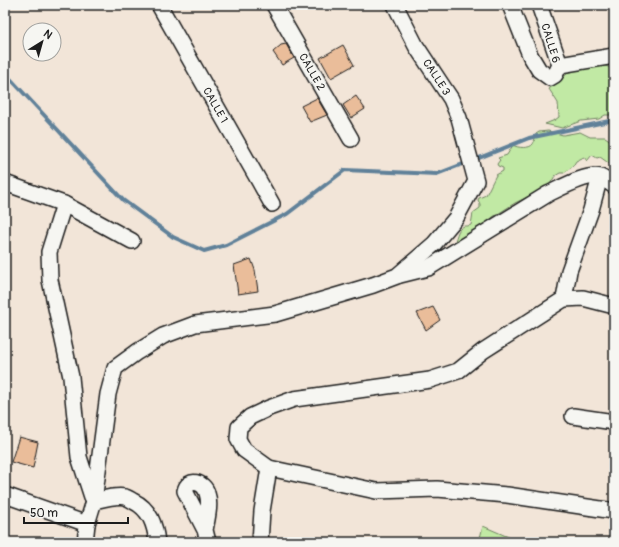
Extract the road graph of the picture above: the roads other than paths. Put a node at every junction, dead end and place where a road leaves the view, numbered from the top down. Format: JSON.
{"nodes":[{"id":1,"x":159,"y":5,"type":"edge"},
{"id":2,"x":274,"y":5,"type":"edge"},
{"id":3,"x":395,"y":5,"type":"edge"},
{"id":4,"x":510,"y":5,"type":"edge"},
{"id":5,"x":539,"y":5,"type":"edge"},
{"id":6,"x":614,"y":56,"type":"edge"},
{"id":7,"x":560,"y":65,"type":"junction"},
{"id":8,"x":351,"y":139,"type":"dead end"},
{"id":9,"x":600,"y":177,"type":"junction"},
{"id":10,"x":5,"y":183,"type":"edge"},
{"id":11,"x":614,"y":186,"type":"edge"},
{"id":12,"x":64,"y":204,"type":"junction"},
{"id":13,"x":272,"y":204,"type":"dead end"},
{"id":14,"x":132,"y":241,"type":"dead end"},
{"id":15,"x":397,"y":276,"type":"junction"},
{"id":16,"x":564,"y":299,"type":"junction"},
{"id":17,"x":614,"y":306,"type":"edge"},
{"id":18,"x":573,"y":416,"type":"dead end"},
{"id":19,"x":614,"y":422,"type":"edge"},
{"id":20,"x":269,"y":468,"type":"junction"},
{"id":21,"x":5,"y":495,"type":"edge"},
{"id":22,"x":94,"y":501,"type":"junction"},
{"id":23,"x":614,"y":511,"type":"edge"},
{"id":24,"x":87,"y":524,"type":"junction"},
{"id":25,"x":85,"y":542,"type":"edge"},
{"id":26,"x":157,"y":542,"type":"edge"},
{"id":27,"x":260,"y":542,"type":"edge"}],
"edges":[{"from":1,"to":13,"type":"street","name":"CALLE 1"},
{"from":2,"to":8,"type":"street","name":"CALLE 2"},
{"from":3,"to":15,"type":"street","name":"CALLE 3"},
{"from":4,"to":7,"type":"street","name":"CALLE 6"},
{"from":5,"to":7,"type":"street","name":"CALLE 6"},
{"from":6,"to":7,"type":"street"},
{"from":9,"to":11,"type":"street"},
{"from":9,"to":15,"type":"street"},
{"from":9,"to":16,"type":"street"},
{"from":10,"to":12,"type":"street"},
{"from":12,"to":14,"type":"street"},
{"from":12,"to":22,"type":"street"},
{"from":15,"to":22,"type":"street"},
{"from":16,"to":17,"type":"street"},
{"from":16,"to":20,"type":"street"},
{"from":18,"to":19,"type":"street"},
{"from":20,"to":23,"type":"street"},
{"from":20,"to":27,"type":"street"},
{"from":21,"to":24,"type":"street"},
{"from":22,"to":24,"type":"street"},
{"from":22,"to":26,"type":"street"},
{"from":24,"to":25,"type":"street"}]}
